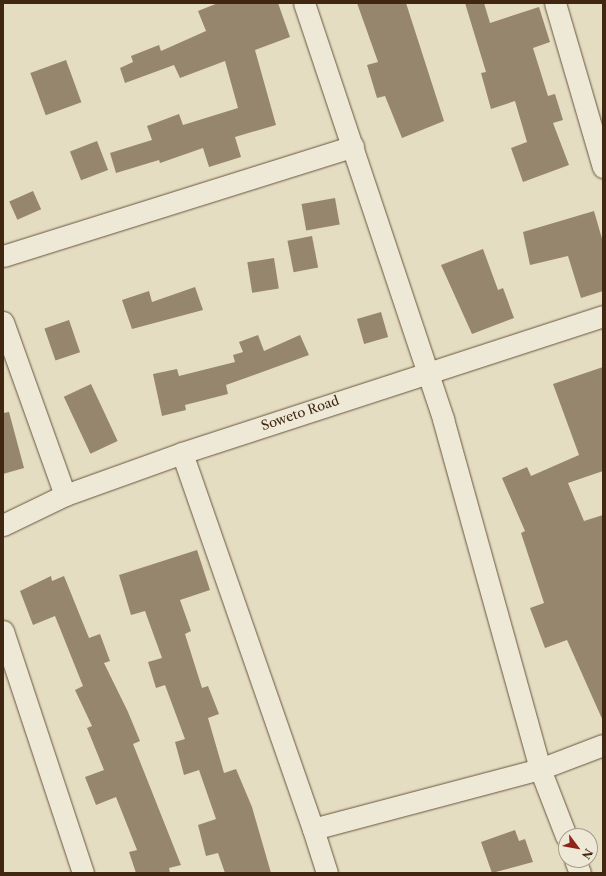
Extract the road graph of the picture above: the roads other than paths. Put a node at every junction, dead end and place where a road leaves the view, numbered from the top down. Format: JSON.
{"nodes":[{"id":1,"x":304,"y":3,"type":"edge"},
{"id":2,"x":555,"y":3,"type":"edge"},
{"id":3,"x":353,"y":146,"type":"junction"},
{"id":4,"x":603,"y":167,"type":"edge"},
{"id":5,"x":3,"y":256,"type":"edge"},
{"id":6,"x":603,"y":316,"type":"edge"},
{"id":7,"x":3,"y":322,"type":"edge"},
{"id":8,"x":426,"y":371,"type":"junction"},
{"id":9,"x":182,"y":453,"type":"junction"},
{"id":10,"x":65,"y":495,"type":"junction"},
{"id":11,"x":3,"y":525,"type":"edge"},
{"id":12,"x":3,"y":631,"type":"edge"},
{"id":13,"x":603,"y":745,"type":"edge"},
{"id":14,"x":540,"y":769,"type":"junction"},
{"id":15,"x":563,"y":828,"type":"edge"},
{"id":16,"x":313,"y":829,"type":"junction"},
{"id":17,"x":83,"y":873,"type":"edge"},
{"id":18,"x":327,"y":873,"type":"edge"}],
"edges":[{"from":1,"to":3,"type":"street"},
{"from":2,"to":4,"type":"street"},
{"from":3,"to":5,"type":"street"},
{"from":3,"to":8,"type":"street"},
{"from":6,"to":8,"type":"street","name":"Soweto Road"},
{"from":7,"to":10,"type":"street"},
{"from":8,"to":9,"type":"street","name":"Soweto Road"},
{"from":8,"to":14,"type":"street"},
{"from":9,"to":10,"type":"street","name":"Soweto Road"},
{"from":9,"to":16,"type":"street"},
{"from":10,"to":11,"type":"street","name":"Soweto Road"},
{"from":12,"to":17,"type":"street"},
{"from":13,"to":14,"type":"street"},
{"from":14,"to":15,"type":"street"},
{"from":14,"to":16,"type":"street"},
{"from":16,"to":18,"type":"street"}]}
